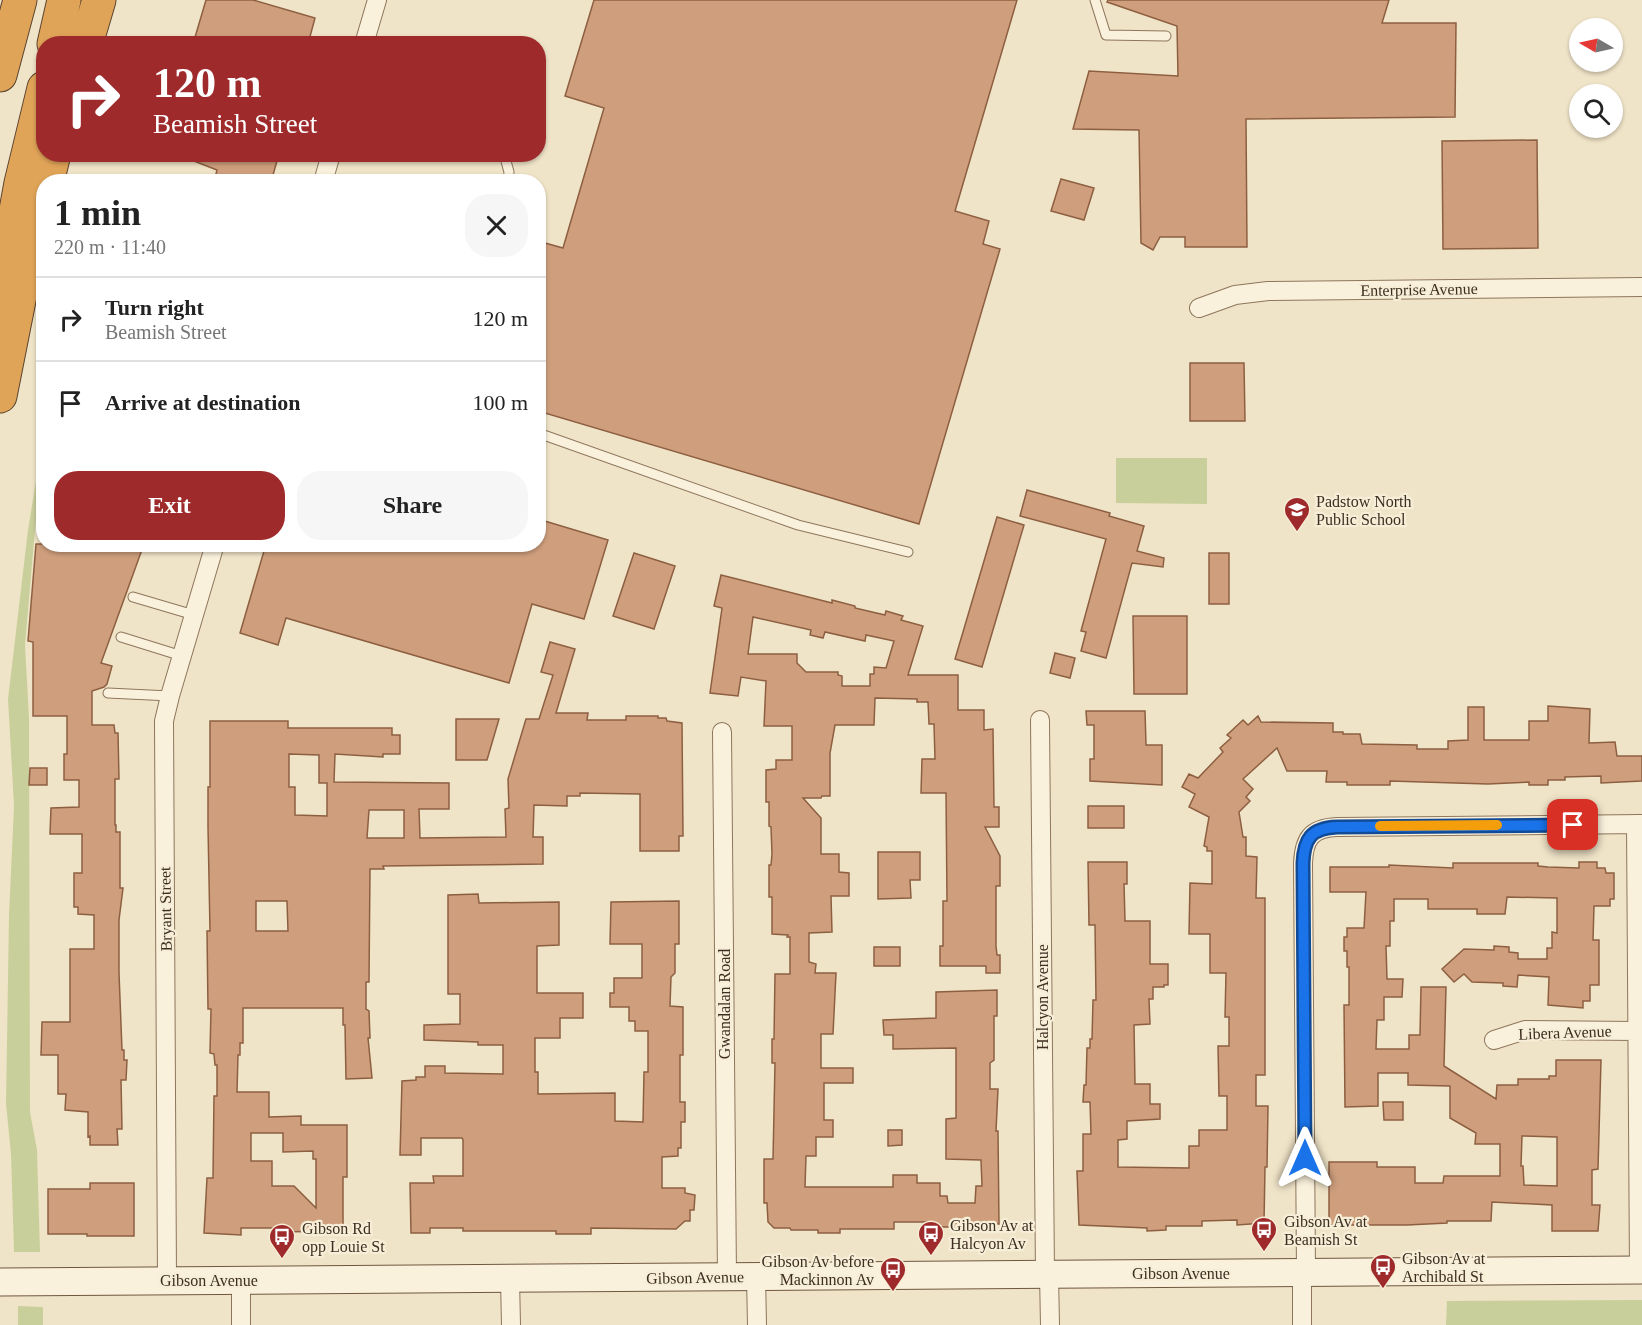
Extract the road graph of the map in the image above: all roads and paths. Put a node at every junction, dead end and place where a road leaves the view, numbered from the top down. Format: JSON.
{"nodes":[{"id":1,"x":20,"y":0,"type":"edge"},
{"id":2,"x":64,"y":0,"type":"edge"},
{"id":3,"x":99,"y":0,"type":"edge"},
{"id":4,"x":377,"y":0,"type":"edge"},
{"id":5,"x":1095,"y":0,"type":"edge"},
{"id":6,"x":56,"y":36,"type":"edge"},
{"id":7,"x":88,"y":36,"type":"edge"},
{"id":8,"x":366,"y":36,"type":"edge"},
{"id":9,"x":1166,"y":36,"type":"dead end"},
{"id":10,"x":0,"y":75,"type":"edge"},
{"id":11,"x":36,"y":120,"type":"edge"},
{"id":12,"x":36,"y":227,"type":"edge"},
{"id":13,"x":1642,"y":287,"type":"edge"},
{"id":14,"x":0,"y":297,"type":"edge"},
{"id":15,"x":1199,"y":308,"type":"dead end"},
{"id":16,"x":0,"y":396,"type":"edge"},
{"id":17,"x":546,"y":436,"type":"edge"},
{"id":18,"x":213,"y":552,"type":"edge"},
{"id":19,"x":908,"y":552,"type":"dead end"},
{"id":20,"x":133,"y":597,"type":"dead end"},
{"id":21,"x":194,"y":615,"type":"junction"},
{"id":22,"x":121,"y":638,"type":"dead end"},
{"id":23,"x":182,"y":656,"type":"junction"},
{"id":24,"x":108,"y":693,"type":"dead end"},
{"id":25,"x":170,"y":696,"type":"junction"},
{"id":26,"x":1040,"y":720,"type":"dead end"},
{"id":27,"x":722,"y":732,"type":"dead end"},
{"id":28,"x":1639,"y":824,"type":"edge"},
{"id":29,"x":1638,"y":1031,"type":"junction"},
{"id":30,"x":1494,"y":1040,"type":"dead end"},
{"id":31,"x":1641,"y":1270,"type":"edge"},
{"id":32,"x":1304,"y":1273,"type":"junction"},
{"id":33,"x":1047,"y":1274,"type":"junction"},
{"id":34,"x":756,"y":1276,"type":"junction"},
{"id":35,"x":727,"y":1277,"type":"junction"},
{"id":36,"x":510,"y":1279,"type":"junction"},
{"id":37,"x":167,"y":1280,"type":"junction"},
{"id":38,"x":241,"y":1280,"type":"junction"},
{"id":39,"x":0,"y":1281,"type":"edge"},
{"id":40,"x":241,"y":1325,"type":"edge"},
{"id":41,"x":511,"y":1325,"type":"edge"},
{"id":42,"x":757,"y":1325,"type":"edge"},
{"id":43,"x":1050,"y":1325,"type":"edge"},
{"id":44,"x":1302,"y":1325,"type":"edge"}],
"edges":[{"from":1,"to":10,"type":"highway"},
{"from":2,"to":6,"type":"highway"},
{"from":3,"to":7,"type":"highway"},
{"from":4,"to":8,"type":"street"},
{"from":5,"to":9,"type":"lane"},
{"from":11,"to":14,"type":"highway"},
{"from":12,"to":16,"type":"highway"},
{"from":13,"to":15,"type":"street","name":"Enterprise Avenue"},
{"from":17,"to":19,"type":"lane"},
{"from":18,"to":21,"type":"street","name":"Bryant Street"},
{"from":20,"to":21,"type":"lane"},
{"from":21,"to":23,"type":"street","name":"Bryant Street"},
{"from":22,"to":23,"type":"lane"},
{"from":23,"to":25,"type":"street","name":"Bryant Street"},
{"from":24,"to":25,"type":"lane"},
{"from":25,"to":37,"type":"street","name":"Bryant Street"},
{"from":26,"to":33,"type":"street","name":"Halcyon Avenue"},
{"from":27,"to":35,"type":"street","name":"Gwandalan Road"},
{"from":28,"to":29,"type":"street"},
{"from":28,"to":32,"type":"street"},
{"from":29,"to":30,"type":"street","name":"Libera Avenue"},
{"from":29,"to":31,"type":"street"},
{"from":31,"to":32,"type":"main road","name":"Gibson Avenue"},
{"from":32,"to":33,"type":"main road","name":"Gibson Avenue"},
{"from":32,"to":44,"type":"street"},
{"from":33,"to":34,"type":"main road","name":"Gibson Avenue"},
{"from":33,"to":43,"type":"street","name":"Halcyon Avenue"},
{"from":34,"to":35,"type":"main road","name":"Gibson Avenue"},
{"from":34,"to":42,"type":"street"},
{"from":35,"to":36,"type":"main road","name":"Gibson Avenue"},
{"from":36,"to":38,"type":"main road","name":"Gibson Avenue"},
{"from":36,"to":41,"type":"street"},
{"from":37,"to":38,"type":"main road","name":"Gibson Avenue"},
{"from":37,"to":39,"type":"main road","name":"Gibson Avenue"},
{"from":38,"to":40,"type":"street"}]}
